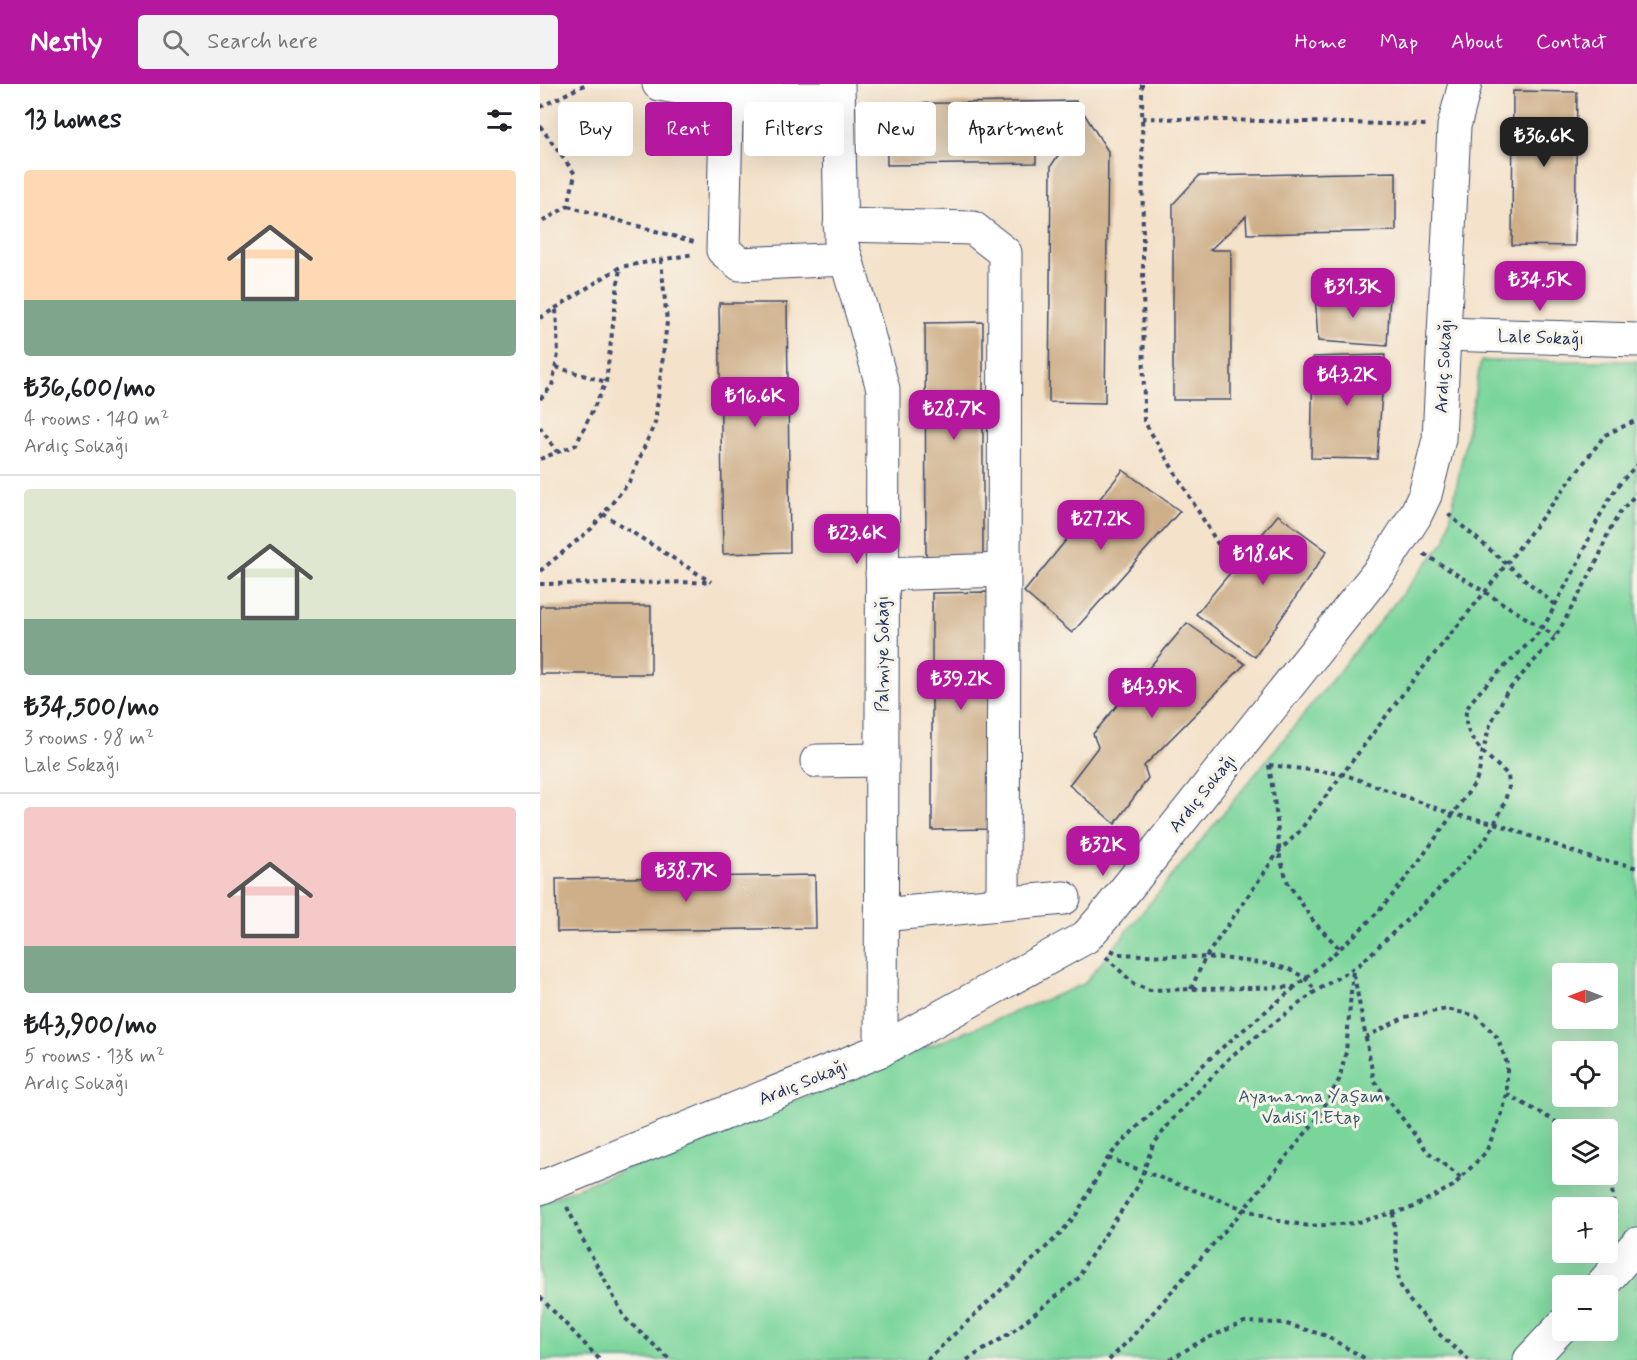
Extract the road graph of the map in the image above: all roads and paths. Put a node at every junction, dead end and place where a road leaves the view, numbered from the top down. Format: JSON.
{"nodes":[{"id":1,"x":586,"y":84,"type":"edge"},
{"id":2,"x":659,"y":84,"type":"edge"},
{"id":3,"x":1142,"y":84,"type":"edge"},
{"id":4,"x":1465,"y":84,"type":"edge"},
{"id":5,"x":838,"y":92,"type":"edge"},
{"id":6,"x":747,"y":99,"type":"junction"},
{"id":7,"x":540,"y":107,"type":"edge"},
{"id":8,"x":1142,"y":118,"type":"junction"},
{"id":9,"x":540,"y":126,"type":"edge"},
{"id":10,"x":1454,"y":126,"type":"junction"},
{"id":11,"x":568,"y":206,"type":"junction"},
{"id":12,"x":540,"y":223,"type":"edge"},
{"id":13,"x":840,"y":225,"type":"junction"},
{"id":14,"x":723,"y":250,"type":"junction"},
{"id":15,"x":661,"y":260,"type":"junction"},
{"id":16,"x":846,"y":260,"type":"junction"},
{"id":17,"x":620,"y":267,"type":"junction"},
{"id":18,"x":556,"y":308,"type":"junction"},
{"id":19,"x":540,"y":318,"type":"edge"},
{"id":20,"x":1444,"y":334,"type":"junction"},
{"id":21,"x":1637,"y":339,"type":"edge"},
{"id":22,"x":556,"y":367,"type":"junction"},
{"id":23,"x":606,"y":382,"type":"junction"},
{"id":24,"x":540,"y":399,"type":"edge"},
{"id":25,"x":1637,"y":420,"type":"edge"},
{"id":26,"x":540,"y":427,"type":"edge"},
{"id":27,"x":557,"y":452,"type":"junction"},
{"id":28,"x":540,"y":459,"type":"edge"},
{"id":29,"x":1637,"y":465,"type":"edge"},
{"id":30,"x":1637,"y":493,"type":"edge"},
{"id":31,"x":1425,"y":495,"type":"junction"},
{"id":32,"x":603,"y":514,"type":"junction"},
{"id":33,"x":1400,"y":540,"type":"junction"},
{"id":34,"x":1221,"y":549,"type":"dead end"},
{"id":35,"x":1506,"y":564,"type":"junction"},
{"id":36,"x":1004,"y":570,"type":"junction"},
{"id":37,"x":540,"y":571,"type":"edge"},
{"id":38,"x":882,"y":574,"type":"junction"},
{"id":39,"x":540,"y":584,"type":"edge"},
{"id":40,"x":1485,"y":591,"type":"junction"},
{"id":41,"x":1555,"y":605,"type":"junction"},
{"id":42,"x":1543,"y":628,"type":"junction"},
{"id":43,"x":1556,"y":636,"type":"junction"},
{"id":44,"x":1482,"y":751,"type":"junction"},
{"id":45,"x":882,"y":760,"type":"junction"},
{"id":46,"x":817,"y":761,"type":"dead end"},
{"id":47,"x":1343,"y":774,"type":"junction"},
{"id":48,"x":1452,"y":814,"type":"junction"},
{"id":49,"x":1494,"y":823,"type":"junction"},
{"id":50,"x":1280,"y":851,"type":"junction"},
{"id":51,"x":1637,"y":868,"type":"edge"},
{"id":52,"x":1064,"y":898,"type":"dead end"},
{"id":53,"x":1003,"y":903,"type":"junction"},
{"id":54,"x":881,"y":915,"type":"junction"},
{"id":55,"x":1086,"y":937,"type":"junction"},
{"id":56,"x":1339,"y":948,"type":"junction"},
{"id":57,"x":1205,"y":958,"type":"junction"},
{"id":58,"x":1353,"y":969,"type":"junction"},
{"id":59,"x":1305,"y":978,"type":"junction"},
{"id":60,"x":1295,"y":987,"type":"junction"},
{"id":61,"x":1191,"y":989,"type":"junction"},
{"id":62,"x":1316,"y":991,"type":"junction"},
{"id":63,"x":1366,"y":1037,"type":"junction"},
{"id":64,"x":881,"y":1050,"type":"junction"},
{"id":65,"x":1507,"y":1094,"type":"junction"},
{"id":66,"x":1552,"y":1120,"type":"edge"},
{"id":67,"x":1108,"y":1158,"type":"junction"},
{"id":68,"x":1144,"y":1171,"type":"junction"},
{"id":69,"x":1461,"y":1178,"type":"junction"},
{"id":70,"x":548,"y":1185,"type":"edge"},
{"id":71,"x":1610,"y":1185,"type":"edge"},
{"id":72,"x":1244,"y":1209,"type":"junction"},
{"id":73,"x":1393,"y":1213,"type":"junction"},
{"id":74,"x":1627,"y":1239,"type":"edge"},
{"id":75,"x":1606,"y":1275,"type":"edge"},
{"id":76,"x":540,"y":1297,"type":"edge"},
{"id":77,"x":1552,"y":1337,"type":"edge"},
{"id":78,"x":600,"y":1360,"type":"edge"},
{"id":79,"x":670,"y":1360,"type":"edge"},
{"id":80,"x":927,"y":1360,"type":"edge"},
{"id":81,"x":967,"y":1360,"type":"edge"},
{"id":82,"x":1109,"y":1360,"type":"edge"},
{"id":83,"x":1170,"y":1360,"type":"edge"},
{"id":84,"x":1368,"y":1360,"type":"edge"},
{"id":85,"x":1468,"y":1360,"type":"edge"},
{"id":86,"x":1530,"y":1360,"type":"edge"}],
"edges":[{"from":1,"to":7,"type":"path"},
{"from":2,"to":6,"type":"street"},
{"from":3,"to":8,"type":"path"},
{"from":4,"to":10,"type":"street","name":"Ardıç Sokağı"},
{"from":5,"to":6,"type":"street"},
{"from":5,"to":13,"type":"street","name":"Palmiye Sokağı"},
{"from":6,"to":14,"type":"street"},
{"from":8,"to":10,"type":"path"},
{"from":8,"to":34,"type":"path"},
{"from":9,"to":11,"type":"path"},
{"from":10,"to":20,"type":"street","name":"Ardıç Sokağı"},
{"from":11,"to":12,"type":"path"},
{"from":11,"to":14,"type":"path"},
{"from":13,"to":16,"type":"street","name":"Palmiye Sokağı"},
{"from":13,"to":36,"type":"street"},
{"from":14,"to":15,"type":"path"},
{"from":14,"to":16,"type":"street"},
{"from":15,"to":17,"type":"path"},
{"from":15,"to":32,"type":"path"},
{"from":16,"to":38,"type":"street","name":"Palmiye Sokağı"},
{"from":17,"to":18,"type":"path"},
{"from":17,"to":23,"type":"path"},
{"from":18,"to":19,"type":"path"},
{"from":18,"to":22,"type":"path"},
{"from":20,"to":21,"type":"street","name":"Lale Sokağı"},
{"from":20,"to":31,"type":"street","name":"Ardıç Sokağı"},
{"from":22,"to":23,"type":"path"},
{"from":22,"to":24,"type":"path"},
{"from":23,"to":27,"type":"path"},
{"from":25,"to":35,"type":"path"},
{"from":26,"to":27,"type":"path"},
{"from":27,"to":28,"type":"path"},
{"from":29,"to":41,"type":"path"},
{"from":30,"to":43,"type":"path"},
{"from":31,"to":33,"type":"street","name":"Ardıç Sokağı"},
{"from":31,"to":35,"type":"path"},
{"from":32,"to":37,"type":"path"},
{"from":32,"to":39,"type":"path"},
{"from":33,"to":40,"type":"path"},
{"from":33,"to":55,"type":"street","name":"Ardıç Sokağı"},
{"from":35,"to":40,"type":"path"},
{"from":35,"to":41,"type":"path"},
{"from":36,"to":38,"type":"street"},
{"from":36,"to":53,"type":"street"},
{"from":38,"to":45,"type":"street","name":"Palmiye Sokağı"},
{"from":40,"to":42,"type":"path"},
{"from":40,"to":47,"type":"path"},
{"from":41,"to":42,"type":"path"},
{"from":42,"to":43,"type":"path"},
{"from":42,"to":44,"type":"path"},
{"from":43,"to":44,"type":"path"},
{"from":44,"to":48,"type":"path"},
{"from":44,"to":49,"type":"path"},
{"from":45,"to":46,"type":"street"},
{"from":45,"to":54,"type":"street","name":"Palmiye Sokağı"},
{"from":47,"to":48,"type":"path"},
{"from":47,"to":50,"type":"path"},
{"from":47,"to":50,"type":"path"},
{"from":48,"to":49,"type":"path"},
{"from":48,"to":56,"type":"path"},
{"from":49,"to":51,"type":"path"},
{"from":49,"to":58,"type":"path"},
{"from":50,"to":56,"type":"path"},
{"from":50,"to":57,"type":"path"},
{"from":52,"to":53,"type":"street"},
{"from":53,"to":54,"type":"street"},
{"from":54,"to":64,"type":"street","name":"Palmiye Sokağı"},
{"from":55,"to":57,"type":"path"},
{"from":55,"to":61,"type":"path"},
{"from":55,"to":64,"type":"street","name":"Ardıç Sokağı"},
{"from":56,"to":59,"type":"path"},
{"from":57,"to":59,"type":"path"},
{"from":57,"to":61,"type":"path"},
{"from":58,"to":62,"type":"path"},
{"from":58,"to":63,"type":"path"},
{"from":58,"to":72,"type":"path"},
{"from":59,"to":60,"type":"path"},
{"from":59,"to":62,"type":"path"},
{"from":60,"to":61,"type":"path"},
{"from":60,"to":67,"type":"path"},
{"from":62,"to":68,"type":"path"},
{"from":63,"to":65,"type":"path"},
{"from":63,"to":69,"type":"path"},
{"from":64,"to":70,"type":"street","name":"Ardıç Sokağı"},
{"from":65,"to":66,"type":"path"},
{"from":65,"to":69,"type":"path"},
{"from":67,"to":68,"type":"path"},
{"from":67,"to":80,"type":"path"},
{"from":68,"to":72,"type":"path"},
{"from":68,"to":81,"type":"path"},
{"from":69,"to":73,"type":"path"},
{"from":70,"to":79,"type":"path"},
{"from":71,"to":74,"type":"path"},
{"from":72,"to":73,"type":"path"},
{"from":72,"to":82,"type":"path"},
{"from":73,"to":85,"type":"path"},
{"from":74,"to":75,"type":"street"},
{"from":76,"to":78,"type":"path"},
{"from":77,"to":86,"type":"street"},
{"from":83,"to":84,"type":"path"}]}
